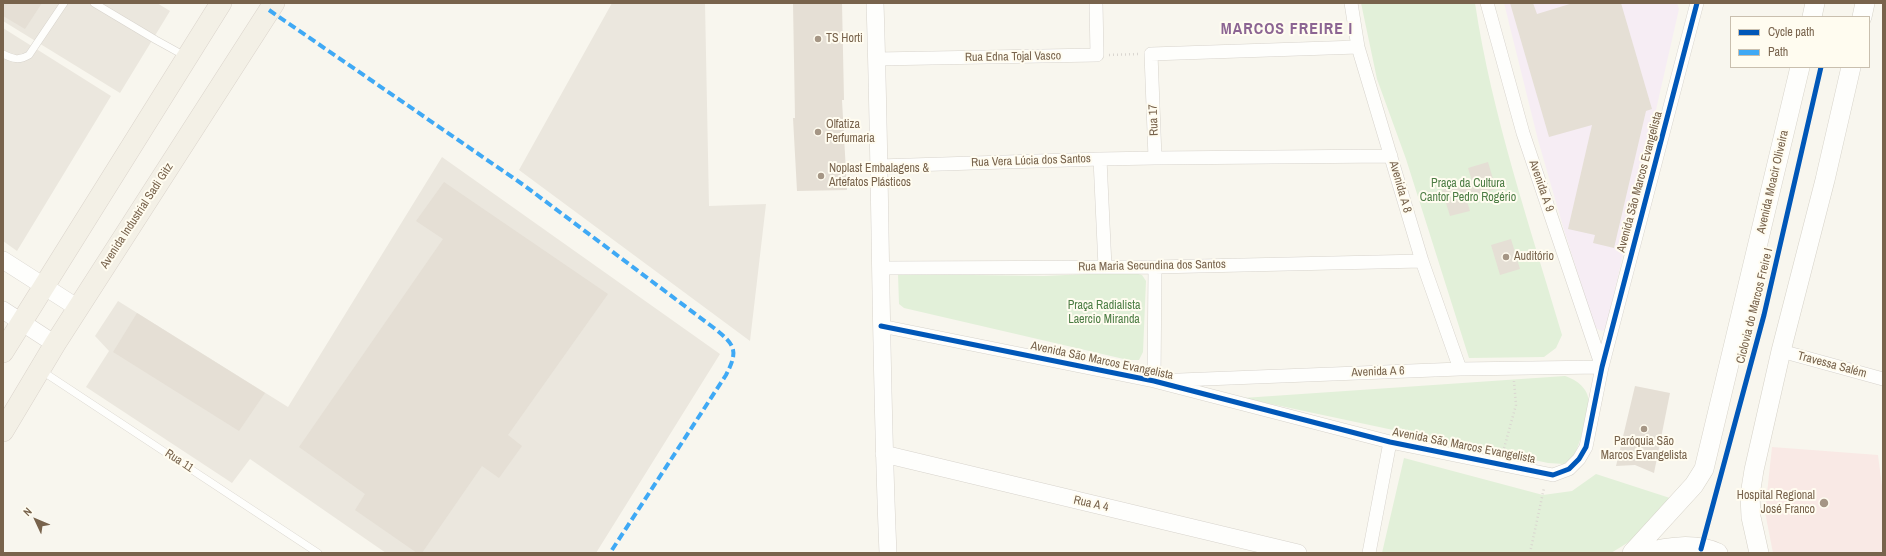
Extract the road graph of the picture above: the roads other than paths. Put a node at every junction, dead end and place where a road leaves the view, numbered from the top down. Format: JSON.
{"nodes":[{"id":1,"x":64,"y":3,"type":"edge"},
{"id":2,"x":94,"y":3,"type":"edge"},
{"id":3,"x":221,"y":3,"type":"edge"},
{"id":4,"x":274,"y":3,"type":"edge"},
{"id":5,"x":875,"y":3,"type":"edge"},
{"id":6,"x":1096,"y":3,"type":"edge"},
{"id":7,"x":1351,"y":3,"type":"edge"},
{"id":8,"x":1487,"y":3,"type":"edge"},
{"id":9,"x":1697,"y":3,"type":"edge"},
{"id":10,"x":1815,"y":3,"type":"edge"},
{"id":11,"x":1812,"y":16,"type":"edge"},
{"id":12,"x":1358,"y":46,"type":"junction"},
{"id":13,"x":3,"y":54,"type":"edge"},
{"id":14,"x":187,"y":57,"type":"junction"},
{"id":15,"x":877,"y":59,"type":"junction"},
{"id":16,"x":1800,"y":68,"type":"edge"},
{"id":17,"x":1851,"y":68,"type":"edge"},
{"id":18,"x":1391,"y":156,"type":"junction"},
{"id":19,"x":1155,"y":158,"type":"junction"},
{"id":20,"x":1100,"y":159,"type":"junction"},
{"id":21,"x":879,"y":166,"type":"junction"},
{"id":22,"x":3,"y":260,"type":"edge"},
{"id":23,"x":1422,"y":261,"type":"junction"},
{"id":24,"x":1105,"y":267,"type":"junction"},
{"id":25,"x":1154,"y":267,"type":"junction"},
{"id":26,"x":882,"y":268,"type":"junction"},
{"id":27,"x":44,"y":288,"type":"junction"},
{"id":28,"x":78,"y":308,"type":"junction"},
{"id":29,"x":3,"y":310,"type":"edge"},
{"id":30,"x":21,"y":323,"type":"junction"},
{"id":31,"x":881,"y":326,"type":"junction"},
{"id":32,"x":55,"y":344,"type":"junction"},
{"id":33,"x":1781,"y":351,"type":"junction"},
{"id":34,"x":3,"y":352,"type":"edge"},
{"id":35,"x":1602,"y":367,"type":"junction"},
{"id":36,"x":1460,"y":369,"type":"junction"},
{"id":37,"x":40,"y":370,"type":"junction"},
{"id":38,"x":1883,"y":379,"type":"edge"},
{"id":39,"x":1154,"y":381,"type":"junction"},
{"id":40,"x":3,"y":431,"type":"edge"},
{"id":41,"x":1390,"y":442,"type":"junction"},
{"id":42,"x":884,"y":454,"type":"junction"},
{"id":43,"x":318,"y":553,"type":"edge"},
{"id":44,"x":888,"y":553,"type":"edge"},
{"id":45,"x":1298,"y":553,"type":"edge"},
{"id":46,"x":1370,"y":553,"type":"edge"},
{"id":47,"x":1632,"y":553,"type":"edge"},
{"id":48,"x":1645,"y":553,"type":"edge"},
{"id":49,"x":1718,"y":553,"type":"edge"},
{"id":50,"x":1759,"y":553,"type":"edge"}],
"edges":[{"from":1,"to":13,"type":"lane"},
{"from":2,"to":14,"type":"lane"},
{"from":3,"to":14,"type":"main road"},
{"from":4,"to":28,"type":"main road","name":"Avenida Industrial Sadi Gitz"},
{"from":5,"to":15,"type":"street"},
{"from":6,"to":15,"type":"street","name":"Rua Edna Tojal Vasco"},
{"from":7,"to":12,"type":"street","name":"Avenida A 8"},
{"from":8,"to":35,"type":"street","name":"Avenida A 9"},
{"from":9,"to":35,"type":"street","name":"Avenida São Marcos Evangelista"},
{"from":10,"to":11,"type":"main road"},
{"from":12,"to":18,"type":"street","name":"Avenida A 8"},
{"from":12,"to":19,"type":"street","name":"Rua 17"},
{"from":14,"to":27,"type":"main road"},
{"from":15,"to":21,"type":"street"},
{"from":16,"to":47,"type":"main road","name":"Avenida Moacir Oliveira"},
{"from":17,"to":33,"type":"main road"},
{"from":18,"to":19,"type":"street"},
{"from":18,"to":23,"type":"street","name":"Avenida A 8"},
{"from":19,"to":20,"type":"street"},
{"from":20,"to":21,"type":"street","name":"Rua Vera Lúcia dos Santos"},
{"from":20,"to":24,"type":"street","name":"Rua Vera Lúcia dos Santos"},
{"from":21,"to":26,"type":"street"},
{"from":22,"to":27,"type":"street"},
{"from":23,"to":25,"type":"street","name":"Rua Maria Secundina dos Santos"},
{"from":23,"to":36,"type":"street","name":"Avenida A 8"},
{"from":24,"to":25,"type":"street","name":"Rua Maria Secundina dos Santos"},
{"from":24,"to":26,"type":"street","name":"Rua Maria Secundina dos Santos"},
{"from":25,"to":39,"type":"street"},
{"from":26,"to":31,"type":"street"},
{"from":27,"to":28,"type":"street"},
{"from":27,"to":30,"type":"main road"},
{"from":28,"to":32,"type":"main road","name":"Avenida Industrial Sadi Gitz"},
{"from":29,"to":30,"type":"street"},
{"from":30,"to":32,"type":"street"},
{"from":30,"to":34,"type":"main road"},
{"from":31,"to":39,"type":"street","name":"Avenida São Marcos Evangelista"},
{"from":31,"to":42,"type":"street"},
{"from":32,"to":37,"type":"main road","name":"Avenida Industrial Sadi Gitz"},
{"from":33,"to":38,"type":"street","name":"Travessa Salém"},
{"from":33,"to":50,"type":"main road"},
{"from":35,"to":36,"type":"street","name":"Avenida A 6"},
{"from":35,"to":41,"type":"street","name":"Avenida São Marcos Evangelista"},
{"from":36,"to":39,"type":"street","name":"Avenida A 6"},
{"from":37,"to":40,"type":"main road","name":"Avenida Industrial Sadi Gitz"},
{"from":37,"to":43,"type":"lane","name":"Rua 11"},
{"from":39,"to":41,"type":"street","name":"Avenida São Marcos Evangelista"},
{"from":41,"to":46,"type":"street"},
{"from":42,"to":44,"type":"street"},
{"from":42,"to":45,"type":"street","name":"Rua A 4"},
{"from":48,"to":49,"type":"main road"}]}
